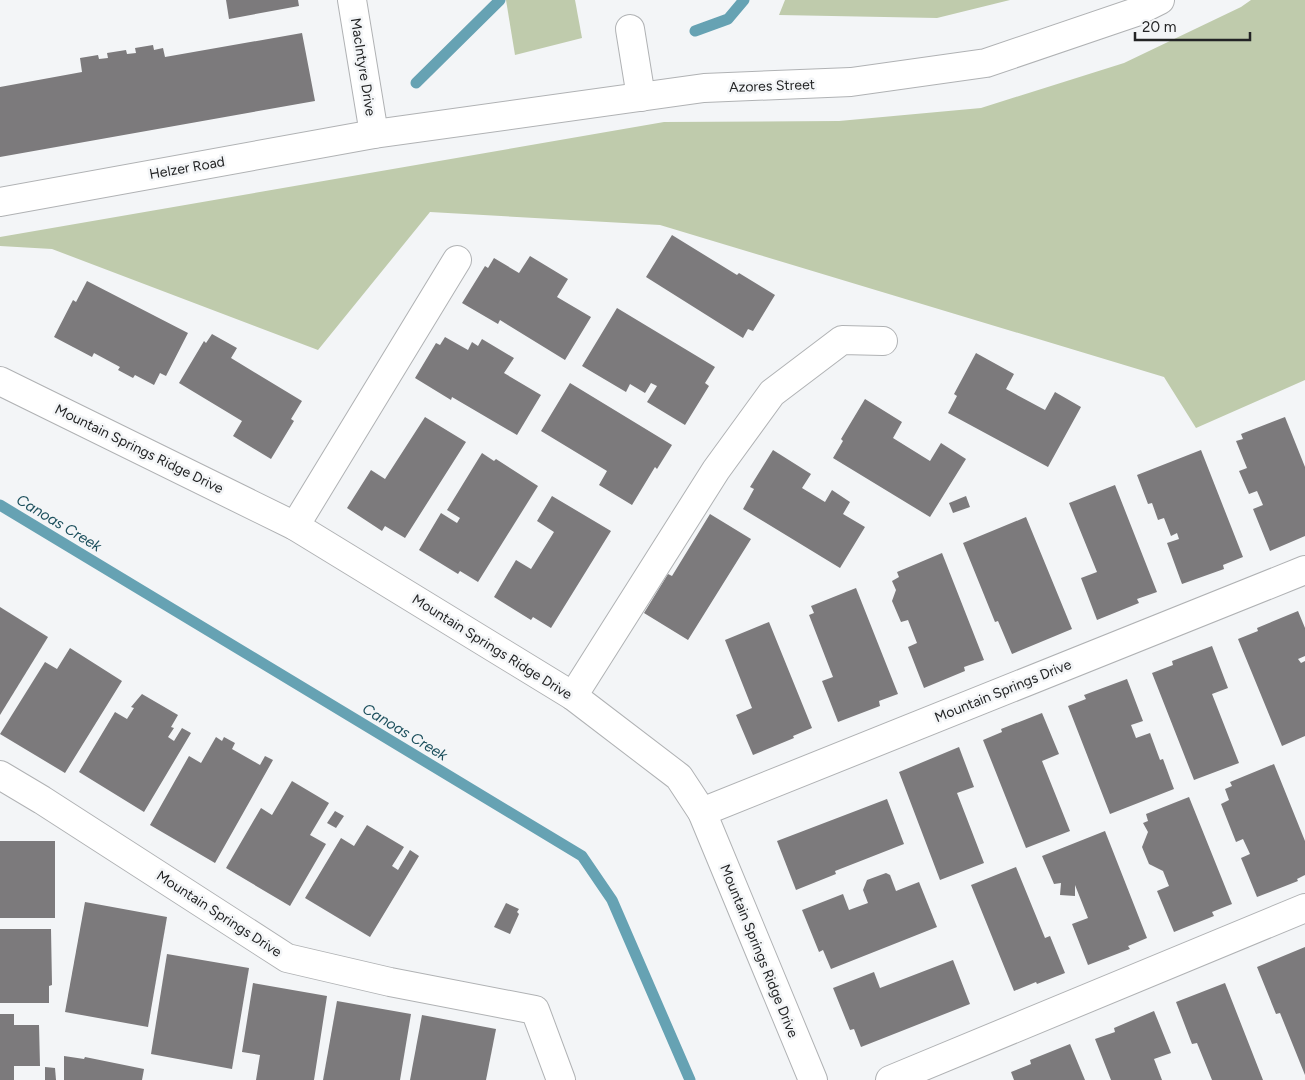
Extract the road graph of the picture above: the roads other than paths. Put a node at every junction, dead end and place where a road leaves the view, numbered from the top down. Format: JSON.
{"nodes":[{"id":1,"x":352,"y":0,"type":"edge"},
{"id":2,"x":1160,"y":0,"type":"edge"},
{"id":3,"x":630,"y":29,"type":"dead end"},
{"id":4,"x":641,"y":97,"type":"junction"},
{"id":5,"x":374,"y":134,"type":"junction"},
{"id":6,"x":0,"y":202,"type":"edge"},
{"id":7,"x":457,"y":260,"type":"dead end"},
{"id":8,"x":883,"y":342,"type":"dead end"},
{"id":9,"x":0,"y":382,"type":"edge"},
{"id":10,"x":295,"y":526,"type":"junction"},
{"id":11,"x":1305,"y":570,"type":"edge"},
{"id":12,"x":573,"y":696,"type":"junction"},
{"id":13,"x":0,"y":776,"type":"edge"},
{"id":14,"x":702,"y":812,"type":"junction"},
{"id":15,"x":1305,"y":908,"type":"edge"},
{"id":16,"x":561,"y":1080,"type":"edge"},
{"id":17,"x":813,"y":1080,"type":"edge"},
{"id":18,"x":890,"y":1080,"type":"edge"}],
"edges":[{"from":1,"to":5,"type":"street","name":"MacIntyre Drive"},
{"from":2,"to":4,"type":"street","name":"Azores Street"},
{"from":3,"to":4,"type":"street"},
{"from":4,"to":5,"type":"street","name":"Azores Street"},
{"from":5,"to":6,"type":"street","name":"Helzer Road"},
{"from":7,"to":10,"type":"street"},
{"from":8,"to":12,"type":"street"},
{"from":9,"to":10,"type":"street","name":"Mountain Springs Ridge Drive"},
{"from":10,"to":12,"type":"street","name":"Mountain Springs Ridge Drive"},
{"from":11,"to":14,"type":"street","name":"Mountain Springs Drive"},
{"from":12,"to":14,"type":"street","name":"Mountain Springs Ridge Drive"},
{"from":13,"to":16,"type":"street","name":"Mountain Springs Drive"},
{"from":14,"to":17,"type":"street","name":"Mountain Springs Ridge Drive"},
{"from":15,"to":18,"type":"street"}]}
